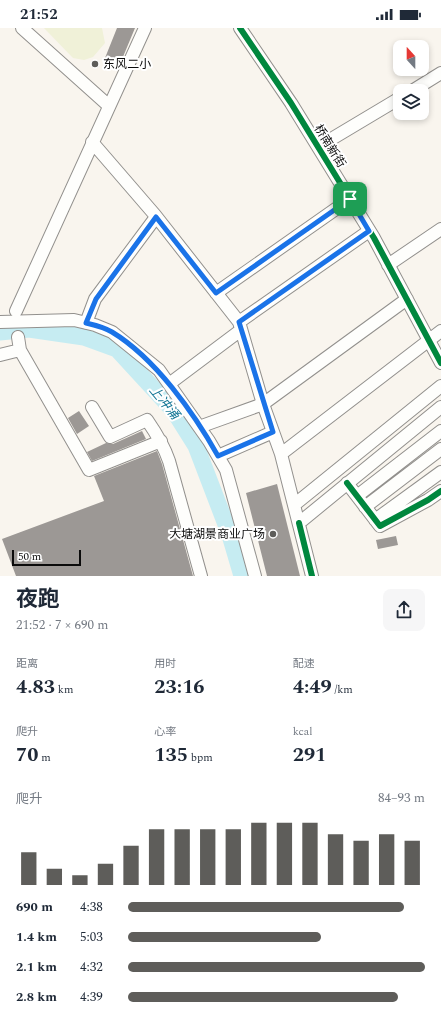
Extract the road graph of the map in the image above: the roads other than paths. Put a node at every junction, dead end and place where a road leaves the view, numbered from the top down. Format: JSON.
{"nodes":[{"id":1,"x":22,"y":28,"type":"edge"},
{"id":2,"x":145,"y":28,"type":"edge"},
{"id":3,"x":240,"y":28,"type":"edge"},
{"id":4,"x":441,"y":73,"type":"edge"},
{"id":5,"x":423,"y":84,"type":"edge"},
{"id":6,"x":393,"y":102,"type":"edge"},
{"id":7,"x":109,"y":106,"type":"junction"},
{"id":8,"x":92,"y":142,"type":"junction"},
{"id":9,"x":318,"y":147,"type":"junction"},
{"id":10,"x":350,"y":199,"type":"junction"},
{"id":11,"x":156,"y":217,"type":"junction"},
{"id":12,"x":441,"y":228,"type":"edge"},
{"id":13,"x":369,"y":231,"type":"junction"},
{"id":14,"x":388,"y":265,"type":"junction"},
{"id":15,"x":216,"y":293,"type":"junction"},
{"id":16,"x":407,"y":299,"type":"junction"},
{"id":17,"x":16,"y":312,"type":"dead end"},
{"id":18,"x":0,"y":322,"type":"edge"},
{"id":19,"x":86,"y":323,"type":"junction"},
{"id":20,"x":240,"y":326,"type":"junction"},
{"id":21,"x":441,"y":331,"type":"edge"},
{"id":22,"x":18,"y":337,"type":"dead end"},
{"id":23,"x":429,"y":340,"type":"junction"},
{"id":24,"x":20,"y":350,"type":"junction"},
{"id":25,"x":0,"y":355,"type":"edge"},
{"id":26,"x":441,"y":363,"type":"edge"},
{"id":27,"x":169,"y":384,"type":"junction"},
{"id":28,"x":441,"y":386,"type":"edge"},
{"id":29,"x":264,"y":404,"type":"junction"},
{"id":30,"x":92,"y":407,"type":"dead end"},
{"id":31,"x":441,"y":407,"type":"edge"},
{"id":32,"x":200,"y":427,"type":"junction"},
{"id":33,"x":441,"y":431,"type":"edge"},
{"id":34,"x":273,"y":432,"type":"junction"},
{"id":35,"x":161,"y":441,"type":"junction"},
{"id":36,"x":441,"y":449,"type":"edge"},
{"id":37,"x":281,"y":454,"type":"junction"},
{"id":38,"x":218,"y":456,"type":"junction"},
{"id":39,"x":441,"y":472,"type":"edge"},
{"id":40,"x":347,"y":483,"type":"junction"},
{"id":41,"x":441,"y":491,"type":"edge"},
{"id":42,"x":357,"y":496,"type":"junction"},
{"id":43,"x":294,"y":505,"type":"junction"},
{"id":44,"x":365,"y":507,"type":"junction"},
{"id":45,"x":375,"y":520,"type":"junction"},
{"id":46,"x":298,"y":523,"type":"junction"},
{"id":47,"x":201,"y":576,"type":"edge"},
{"id":48,"x":256,"y":576,"type":"edge"},
{"id":49,"x":312,"y":576,"type":"edge"}],
"edges":[{"from":1,"to":7,"type":"street"},
{"from":2,"to":7,"type":"street"},
{"from":3,"to":9,"type":"street","name":"桥南新街"},
{"from":4,"to":5,"type":"street"},
{"from":6,"to":9,"type":"street"},
{"from":7,"to":8,"type":"street"},
{"from":8,"to":11,"type":"street"},
{"from":8,"to":17,"type":"street"},
{"from":9,"to":10,"type":"street","name":"桥南新街"},
{"from":10,"to":13,"type":"street","name":"桥南新街"},
{"from":10,"to":15,"type":"street"},
{"from":11,"to":15,"type":"street"},
{"from":11,"to":19,"type":"street"},
{"from":12,"to":14,"type":"street"},
{"from":13,"to":14,"type":"street","name":"桥南新街"},
{"from":13,"to":20,"type":"street"},
{"from":14,"to":16,"type":"street","name":"桥南新街"},
{"from":15,"to":20,"type":"street"},
{"from":16,"to":23,"type":"street","name":"桥南新街"},
{"from":16,"to":29,"type":"street"},
{"from":18,"to":19,"type":"street"},
{"from":19,"to":27,"type":"street"},
{"from":20,"to":27,"type":"street"},
{"from":20,"to":29,"type":"street"},
{"from":21,"to":23,"type":"street"},
{"from":22,"to":24,"type":"street"},
{"from":23,"to":26,"type":"street","name":"桥南新街"},
{"from":23,"to":37,"type":"street"},
{"from":24,"to":25,"type":"street"},
{"from":24,"to":35,"type":"street"},
{"from":27,"to":32,"type":"street"},
{"from":28,"to":43,"type":"street"},
{"from":29,"to":32,"type":"street"},
{"from":29,"to":34,"type":"street"},
{"from":30,"to":35,"type":"street"},
{"from":31,"to":40,"type":"street"},
{"from":32,"to":38,"type":"street"},
{"from":33,"to":42,"type":"street"},
{"from":34,"to":37,"type":"street"},
{"from":34,"to":38,"type":"street"},
{"from":35,"to":47,"type":"street"},
{"from":36,"to":44,"type":"street"},
{"from":37,"to":43,"type":"street"},
{"from":38,"to":48,"type":"street"},
{"from":39,"to":45,"type":"street"},
{"from":40,"to":42,"type":"street"},
{"from":40,"to":46,"type":"street"},
{"from":41,"to":45,"type":"street"},
{"from":42,"to":44,"type":"street"},
{"from":43,"to":46,"type":"street"},
{"from":44,"to":45,"type":"street"},
{"from":46,"to":49,"type":"street"}]}
